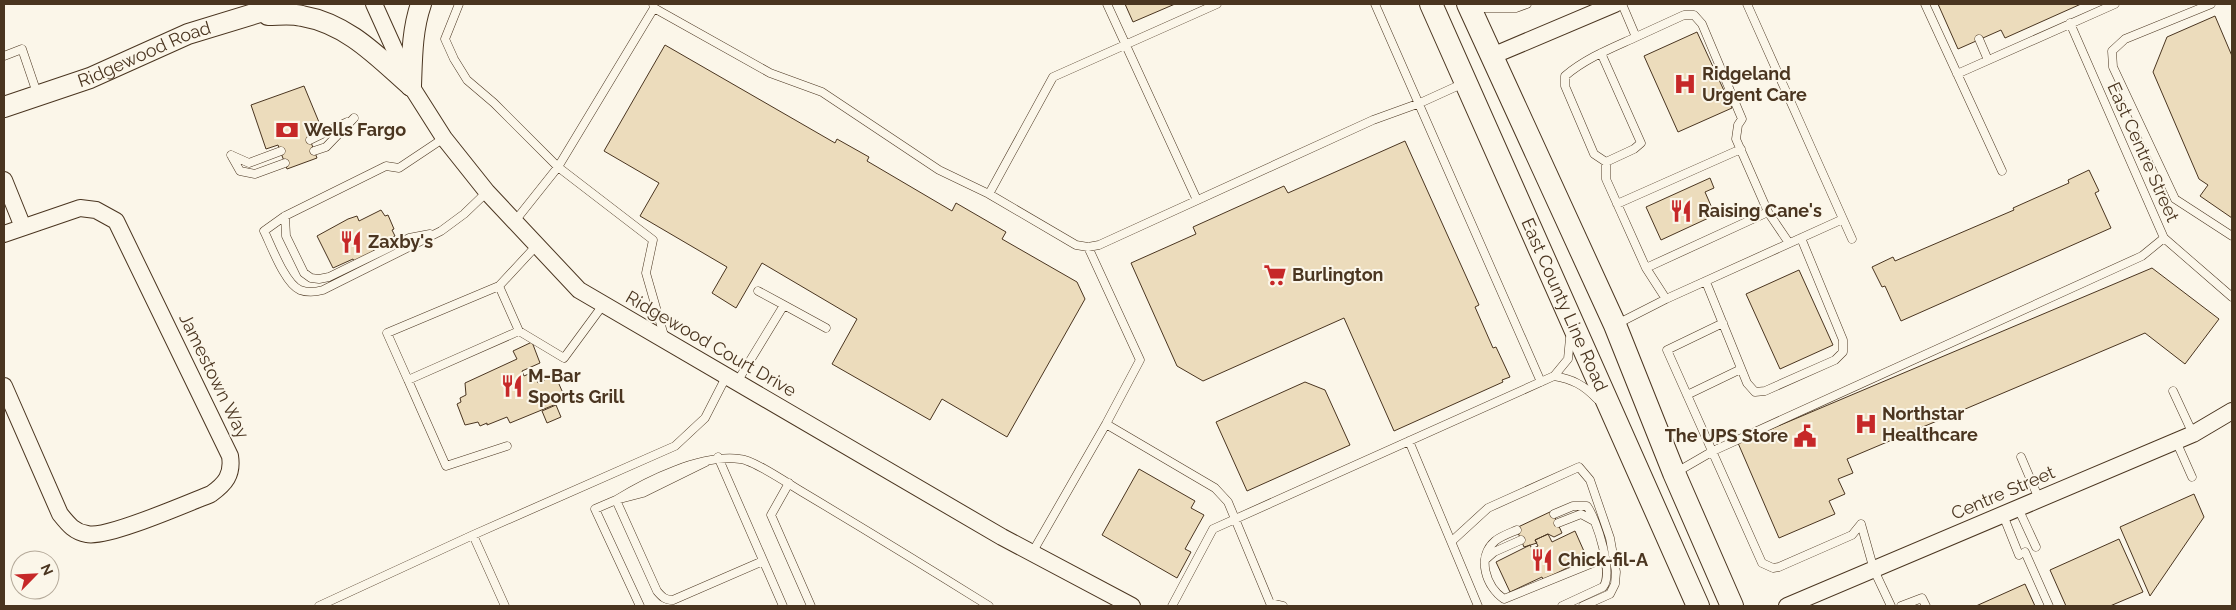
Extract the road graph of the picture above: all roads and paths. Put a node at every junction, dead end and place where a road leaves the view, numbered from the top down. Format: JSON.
{"nodes":[{"id":1,"x":286,"y":4,"type":"edge"},
{"id":2,"x":374,"y":4,"type":"edge"},
{"id":3,"x":421,"y":4,"type":"edge"},
{"id":4,"x":459,"y":4,"type":"edge"},
{"id":5,"x":1106,"y":4,"type":"edge"},
{"id":6,"x":1217,"y":4,"type":"edge"},
{"id":7,"x":1375,"y":4,"type":"edge"},
{"id":8,"x":1431,"y":4,"type":"edge"},
{"id":9,"x":1527,"y":4,"type":"edge"},
{"id":10,"x":1615,"y":4,"type":"edge"},
{"id":11,"x":1622,"y":4,"type":"edge"},
{"id":12,"x":1747,"y":4,"type":"edge"},
{"id":13,"x":1925,"y":4,"type":"edge"},
{"id":14,"x":2115,"y":4,"type":"edge"},
{"id":15,"x":2211,"y":4,"type":"edge"},
{"id":16,"x":653,"y":6,"type":"edge"},
{"id":17,"x":1469,"y":6,"type":"edge"},
{"id":18,"x":251,"y":14,"type":"junction"},
{"id":19,"x":2070,"y":23,"type":"junction"},
{"id":20,"x":1636,"y":37,"type":"junction"},
{"id":21,"x":1979,"y":40,"type":"dead end"},
{"id":22,"x":1125,"y":43,"type":"junction"},
{"id":23,"x":1601,"y":53,"type":"junction"},
{"id":24,"x":4,"y":56,"type":"edge"},
{"id":25,"x":1492,"y":56,"type":"junction"},
{"id":26,"x":1988,"y":60,"type":"junction"},
{"id":27,"x":1958,"y":74,"type":"junction"},
{"id":28,"x":1466,"y":82,"type":"junction"},
{"id":29,"x":411,"y":86,"type":"junction"},
{"id":30,"x":38,"y":96,"type":"junction"},
{"id":31,"x":1420,"y":103,"type":"junction"},
{"id":32,"x":4,"y":107,"type":"edge"},
{"id":33,"x":444,"y":138,"type":"junction"},
{"id":34,"x":310,"y":140,"type":"dead end"},
{"id":35,"x":1741,"y":149,"type":"junction"},
{"id":36,"x":314,"y":151,"type":"dead end"},
{"id":37,"x":281,"y":152,"type":"dead end"},
{"id":38,"x":1606,"y":162,"type":"junction"},
{"id":39,"x":285,"y":163,"type":"dead end"},
{"id":40,"x":558,"y":167,"type":"junction"},
{"id":41,"x":2002,"y":171,"type":"dead end"},
{"id":42,"x":4,"y":180,"type":"edge"},
{"id":43,"x":487,"y":192,"type":"junction"},
{"id":44,"x":989,"y":194,"type":"junction"},
{"id":45,"x":1197,"y":200,"type":"junction"},
{"id":46,"x":1617,"y":204,"type":"junction"},
{"id":47,"x":1768,"y":212,"type":"junction"},
{"id":48,"x":284,"y":216,"type":"junction"},
{"id":49,"x":1843,"y":219,"type":"junction"},
{"id":50,"x":515,"y":221,"type":"junction"},
{"id":51,"x":23,"y":226,"type":"junction"},
{"id":52,"x":441,"y":231,"type":"junction"},
{"id":53,"x":4,"y":234,"type":"edge"},
{"id":54,"x":2232,"y":236,"type":"edge"},
{"id":55,"x":1801,"y":238,"type":"junction"},
{"id":56,"x":1852,"y":238,"type":"dead end"},
{"id":57,"x":2164,"y":238,"type":"junction"},
{"id":58,"x":1789,"y":243,"type":"junction"},
{"id":59,"x":538,"y":244,"type":"junction"},
{"id":60,"x":1088,"y":247,"type":"junction"},
{"id":61,"x":1646,"y":268,"type":"junction"},
{"id":62,"x":1706,"y":282,"type":"junction"},
{"id":63,"x":499,"y":286,"type":"junction"},
{"id":64,"x":758,"y":291,"type":"dead end"},
{"id":65,"x":2232,"y":297,"type":"edge"},
{"id":66,"x":1666,"y":300,"type":"junction"},
{"id":67,"x":1565,"y":303,"type":"junction"},
{"id":68,"x":603,"y":304,"type":"junction"},
{"id":69,"x":784,"y":305,"type":"junction"},
{"id":70,"x":1723,"y":323,"type":"junction"},
{"id":71,"x":1615,"y":325,"type":"junction"},
{"id":72,"x":826,"y":328,"type":"dead end"},
{"id":73,"x":519,"y":331,"type":"junction"},
{"id":74,"x":666,"y":342,"type":"junction"},
{"id":75,"x":1741,"y":369,"type":"junction"},
{"id":76,"x":1554,"y":376,"type":"junction"},
{"id":77,"x":732,"y":378,"type":"junction"},
{"id":78,"x":408,"y":380,"type":"junction"},
{"id":79,"x":1542,"y":382,"type":"junction"},
{"id":80,"x":4,"y":386,"type":"edge"},
{"id":81,"x":2173,"y":390,"type":"dead end"},
{"id":82,"x":1687,"y":395,"type":"junction"},
{"id":83,"x":2232,"y":410,"type":"edge"},
{"id":84,"x":1614,"y":418,"type":"junction"},
{"id":85,"x":1106,"y":424,"type":"junction"},
{"id":86,"x":2193,"y":434,"type":"junction"},
{"id":87,"x":1409,"y":441,"type":"junction"},
{"id":88,"x":2176,"y":441,"type":"junction"},
{"id":89,"x":508,"y":446,"type":"dead end"},
{"id":90,"x":1713,"y":451,"type":"junction"},
{"id":91,"x":718,"y":457,"type":"junction"},
{"id":92,"x":2021,"y":457,"type":"dead end"},
{"id":93,"x":1674,"y":473,"type":"junction"},
{"id":94,"x":2192,"y":478,"type":"dead end"},
{"id":95,"x":789,"y":484,"type":"junction"},
{"id":96,"x":2039,"y":499,"type":"junction"},
{"id":97,"x":616,"y":500,"type":"junction"},
{"id":98,"x":2018,"y":508,"type":"junction"},
{"id":99,"x":1554,"y":514,"type":"dead end"},
{"id":100,"x":2003,"y":514,"type":"junction"},
{"id":101,"x":1234,"y":519,"type":"junction"},
{"id":102,"x":1594,"y":521,"type":"junction"},
{"id":103,"x":1558,"y":523,"type":"dead end"},
{"id":104,"x":1517,"y":530,"type":"dead end"},
{"id":105,"x":473,"y":535,"type":"junction"},
{"id":106,"x":1521,"y":540,"type":"dead end"},
{"id":107,"x":1452,"y":541,"type":"junction"},
{"id":108,"x":2036,"y":547,"type":"dead end"},
{"id":109,"x":1032,"y":553,"type":"junction"},
{"id":110,"x":1605,"y":558,"type":"junction"},
{"id":111,"x":1484,"y":561,"type":"junction"},
{"id":112,"x":763,"y":562,"type":"junction"},
{"id":113,"x":1874,"y":570,"type":"junction"},
{"id":114,"x":319,"y":606,"type":"edge"},
{"id":115,"x":504,"y":606,"type":"edge"},
{"id":116,"x":640,"y":606,"type":"edge"},
{"id":117,"x":783,"y":606,"type":"edge"},
{"id":118,"x":811,"y":606,"type":"edge"},
{"id":119,"x":989,"y":606,"type":"edge"},
{"id":120,"x":1132,"y":606,"type":"edge"},
{"id":121,"x":1172,"y":606,"type":"edge"},
{"id":122,"x":1283,"y":606,"type":"edge"},
{"id":123,"x":1478,"y":606,"type":"edge"},
{"id":124,"x":1562,"y":606,"type":"edge"},
{"id":125,"x":1583,"y":606,"type":"edge"},
{"id":126,"x":1698,"y":606,"type":"edge"},
{"id":127,"x":1732,"y":606,"type":"edge"},
{"id":128,"x":1787,"y":606,"type":"edge"},
{"id":129,"x":1891,"y":606,"type":"edge"},
{"id":130,"x":1901,"y":606,"type":"edge"},
{"id":131,"x":1926,"y":606,"type":"edge"},
{"id":132,"x":2049,"y":606,"type":"edge"}],
"edges":[{"from":1,"to":18,"type":"street","name":"Ridgewood Road"},
{"from":2,"to":29,"type":"street","name":"Ridgewood Court Drive"},
{"from":3,"to":29,"type":"street"},
{"from":4,"to":40,"type":"lane"},
{"from":5,"to":22,"type":"lane"},
{"from":6,"to":22,"type":"lane"},
{"from":7,"to":31,"type":"lane"},
{"from":8,"to":28,"type":"main road","name":"East County Line Road"},
{"from":9,"to":17,"type":"lane"},
{"from":10,"to":25,"type":"street"},
{"from":11,"to":20,"type":"lane"},
{"from":12,"to":49,"type":"lane"},
{"from":13,"to":27,"type":"lane"},
{"from":14,"to":19,"type":"lane"},
{"from":15,"to":54,"type":"lane"},
{"from":16,"to":40,"type":"lane"},
{"from":16,"to":44,"type":"lane"},
{"from":17,"to":25,"type":"main road","name":"East County Line Road"},
{"from":18,"to":29,"type":"street"},
{"from":18,"to":30,"type":"street","name":"Ridgewood Road"},
{"from":19,"to":26,"type":"lane"},
{"from":19,"to":57,"type":"lane","name":"East Centre Street"},
{"from":20,"to":23,"type":"lane"},
{"from":20,"to":35,"type":"lane"},
{"from":21,"to":26,"type":"lane"},
{"from":22,"to":44,"type":"lane"},
{"from":22,"to":45,"type":"lane"},
{"from":23,"to":38,"type":"lane"},
{"from":23,"to":38,"type":"lane"},
{"from":24,"to":30,"type":"lane"},
{"from":25,"to":71,"type":"main road","name":"East County Line Road"},
{"from":26,"to":27,"type":"lane"},
{"from":27,"to":41,"type":"lane"},
{"from":28,"to":31,"type":"lane"},
{"from":28,"to":67,"type":"main road","name":"East County Line Road"},
{"from":29,"to":33,"type":"street","name":"Ridgewood Court Drive"},
{"from":30,"to":32,"type":"street","name":"Ridgewood Road"},
{"from":31,"to":45,"type":"lane"},
{"from":31,"to":79,"type":"lane"},
{"from":33,"to":43,"type":"street","name":"Ridgewood Court Drive"},
{"from":33,"to":48,"type":"lane"},
{"from":34,"to":36,"type":"lane"},
{"from":35,"to":46,"type":"lane"},
{"from":35,"to":47,"type":"lane"},
{"from":37,"to":39,"type":"lane"},
{"from":38,"to":46,"type":"lane"},
{"from":40,"to":50,"type":"lane"},
{"from":40,"to":74,"type":"lane"},
{"from":42,"to":51,"type":"street"},
{"from":43,"to":50,"type":"street","name":"Ridgewood Court Drive"},
{"from":43,"to":52,"type":"lane"},
{"from":44,"to":60,"type":"lane"},
{"from":45,"to":60,"type":"lane"},
{"from":46,"to":61,"type":"lane"},
{"from":47,"to":58,"type":"lane"},
{"from":47,"to":61,"type":"lane"},
{"from":48,"to":52,"type":"lane"},
{"from":48,"to":52,"type":"lane"},
{"from":49,"to":55,"type":"lane"},
{"from":49,"to":56,"type":"lane"},
{"from":50,"to":59,"type":"street","name":"Ridgewood Court Drive"},
{"from":51,"to":53,"type":"street","name":"Jamestown Way"},
{"from":51,"to":80,"type":"street","name":"Jamestown Way"},
{"from":55,"to":58,"type":"lane"},
{"from":55,"to":75,"type":"lane"},
{"from":57,"to":65,"type":"lane","name":"East Centre Street"},
{"from":57,"to":90,"type":"lane"},
{"from":58,"to":62,"type":"lane"},
{"from":59,"to":63,"type":"lane"},
{"from":59,"to":68,"type":"street","name":"Ridgewood Court Drive"},
{"from":60,"to":85,"type":"lane"},
{"from":61,"to":66,"type":"lane"},
{"from":62,"to":66,"type":"lane"},
{"from":62,"to":70,"type":"lane"},
{"from":63,"to":73,"type":"lane"},
{"from":63,"to":78,"type":"lane"},
{"from":64,"to":69,"type":"lane"},
{"from":66,"to":71,"type":"lane"},
{"from":67,"to":76,"type":"lane"},
{"from":67,"to":84,"type":"main road","name":"East County Line Road"},
{"from":68,"to":73,"type":"lane"},
{"from":68,"to":74,"type":"street","name":"Ridgewood Court Drive"},
{"from":69,"to":72,"type":"lane"},
{"from":69,"to":77,"type":"lane"},
{"from":70,"to":75,"type":"lane"},
{"from":70,"to":82,"type":"lane"},
{"from":71,"to":93,"type":"main road","name":"East County Line Road"},
{"from":73,"to":78,"type":"lane"},
{"from":74,"to":77,"type":"street","name":"Ridgewood Court Drive"},
{"from":75,"to":82,"type":"lane"},
{"from":76,"to":79,"type":"lane"},
{"from":76,"to":84,"type":"lane"},
{"from":77,"to":105,"type":"lane"},
{"from":77,"to":109,"type":"street","name":"Ridgewood Court Drive"},
{"from":78,"to":89,"type":"lane"},
{"from":79,"to":87,"type":"lane"},
{"from":81,"to":86,"type":"lane"},
{"from":82,"to":90,"type":"lane"},
{"from":83,"to":86,"type":"street","name":"Centre Street"},
{"from":84,"to":126,"type":"main road","name":"East County Line Road"},
{"from":85,"to":101,"type":"lane"},
{"from":85,"to":109,"type":"lane"},
{"from":86,"to":88,"type":"street","name":"Centre Street"},
{"from":87,"to":101,"type":"lane"},
{"from":87,"to":107,"type":"lane"},
{"from":88,"to":94,"type":"lane"},
{"from":88,"to":96,"type":"street","name":"Centre Street"},
{"from":90,"to":93,"type":"lane"},
{"from":90,"to":113,"type":"lane"},
{"from":91,"to":95,"type":"lane"},
{"from":91,"to":97,"type":"lane"},
{"from":91,"to":112,"type":"lane"},
{"from":92,"to":96,"type":"lane"},
{"from":93,"to":127,"type":"main road","name":"East County Line Road"},
{"from":95,"to":118,"type":"lane"},
{"from":95,"to":119,"type":"lane"},
{"from":96,"to":98,"type":"street","name":"Centre Street"},
{"from":97,"to":112,"type":"lane"},
{"from":97,"to":116,"type":"lane"},
{"from":98,"to":100,"type":"street","name":"Centre Street"},
{"from":98,"to":108,"type":"lane"},
{"from":99,"to":102,"type":"lane"},
{"from":100,"to":113,"type":"street","name":"Centre Street"},
{"from":100,"to":132,"type":"lane"},
{"from":101,"to":121,"type":"lane"},
{"from":101,"to":122,"type":"lane"},
{"from":102,"to":103,"type":"lane"},
{"from":102,"to":110,"type":"lane"},
{"from":104,"to":111,"type":"lane"},
{"from":105,"to":114,"type":"lane"},
{"from":105,"to":115,"type":"lane"},
{"from":106,"to":111,"type":"lane"},
{"from":107,"to":123,"type":"lane"},
{"from":107,"to":125,"type":"lane"},
{"from":109,"to":120,"type":"street","name":"Ridgewood Court Drive"},
{"from":110,"to":111,"type":"lane"},
{"from":110,"to":124,"type":"lane"},
{"from":112,"to":117,"type":"lane"},
{"from":113,"to":128,"type":"street","name":"Centre Street"},
{"from":113,"to":129,"type":"lane"},
{"from":130,"to":131,"type":"lane"}]}
